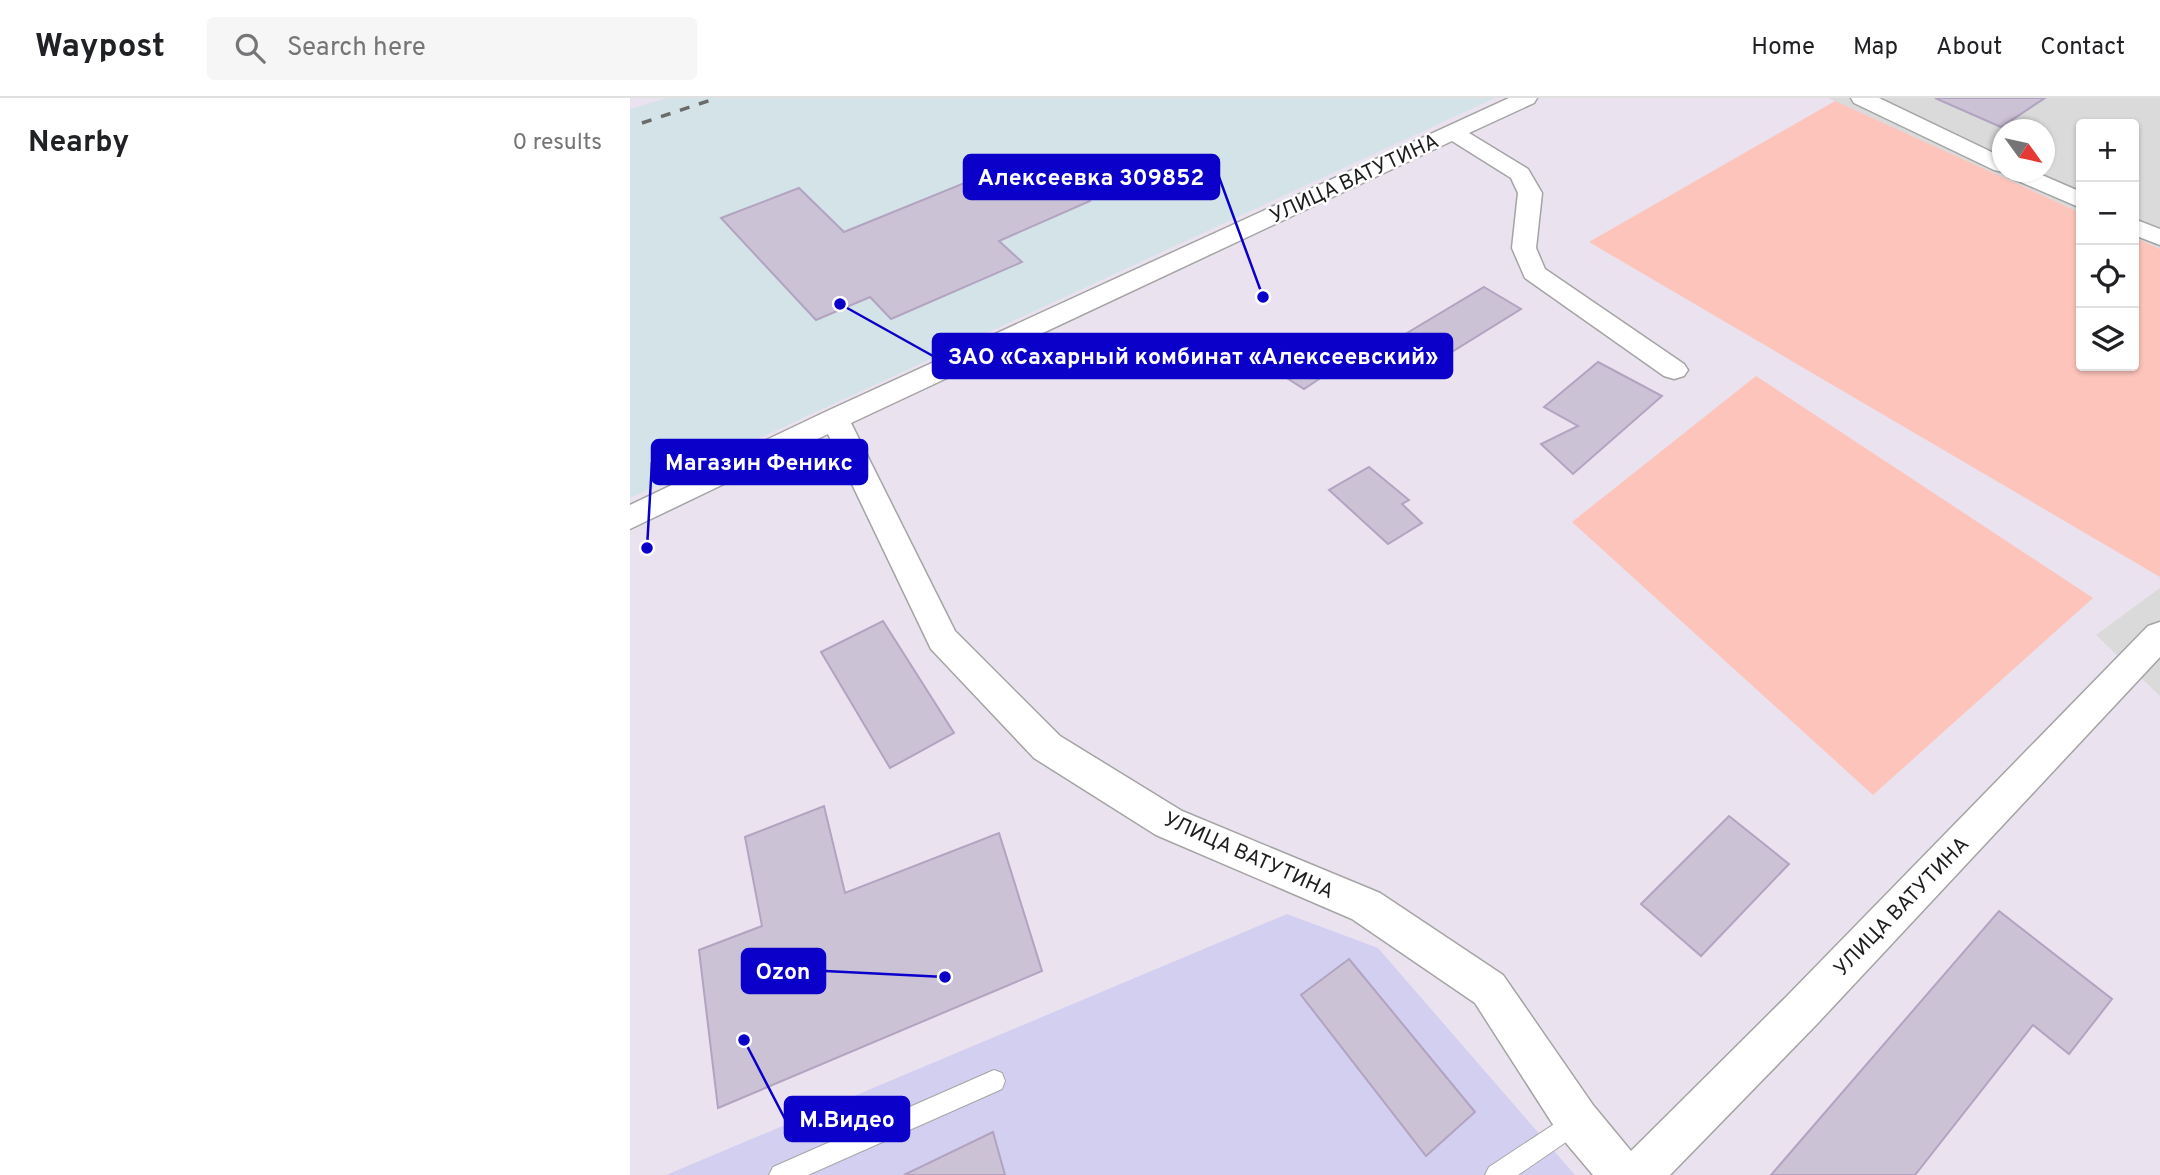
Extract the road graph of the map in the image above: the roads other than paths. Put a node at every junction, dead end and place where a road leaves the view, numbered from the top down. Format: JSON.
{"nodes":[{"id":1,"x":1526,"y":98,"type":"edge"},
{"id":2,"x":1862,"y":98,"type":"edge"},
{"id":3,"x":1452,"y":132,"type":"junction"},
{"id":4,"x":1992,"y":159,"type":"edge"},
{"id":5,"x":2039,"y":182,"type":"edge"},
{"id":6,"x":2076,"y":199,"type":"edge"},
{"id":7,"x":2139,"y":228,"type":"edge"},
{"id":8,"x":2160,"y":238,"type":"edge"},
{"id":9,"x":1674,"y":370,"type":"dead end"},
{"id":10,"x":835,"y":419,"type":"junction"},
{"id":11,"x":630,"y":518,"type":"edge"},
{"id":12,"x":2160,"y":635,"type":"edge"},
{"id":13,"x":995,"y":1081,"type":"dead end"},
{"id":14,"x":1577,"y":1121,"type":"junction"},
{"id":15,"x":782,"y":1175,"type":"edge"},
{"id":16,"x":1497,"y":1175,"type":"edge"},
{"id":17,"x":1622,"y":1175,"type":"edge"},
{"id":18,"x":1638,"y":1175,"type":"edge"}],
"edges":[{"from":1,"to":3,"type":"street","name":"УЛИЦА ВАТУТИНА"},
{"from":2,"to":4,"type":"street"},
{"from":3,"to":9,"type":"street"},
{"from":3,"to":10,"type":"street","name":"УЛИЦА ВАТУТИНА"},
{"from":5,"to":6,"type":"street"},
{"from":7,"to":8,"type":"street"},
{"from":10,"to":11,"type":"street"},
{"from":10,"to":14,"type":"street","name":"УЛИЦА ВАТУТИНА"},
{"from":12,"to":18,"type":"street","name":"УЛИЦА ВАТУТИНА"},
{"from":13,"to":15,"type":"lane"},
{"from":14,"to":16,"type":"lane"},
{"from":14,"to":17,"type":"street","name":"УЛИЦА ВАТУТИНА"}]}
